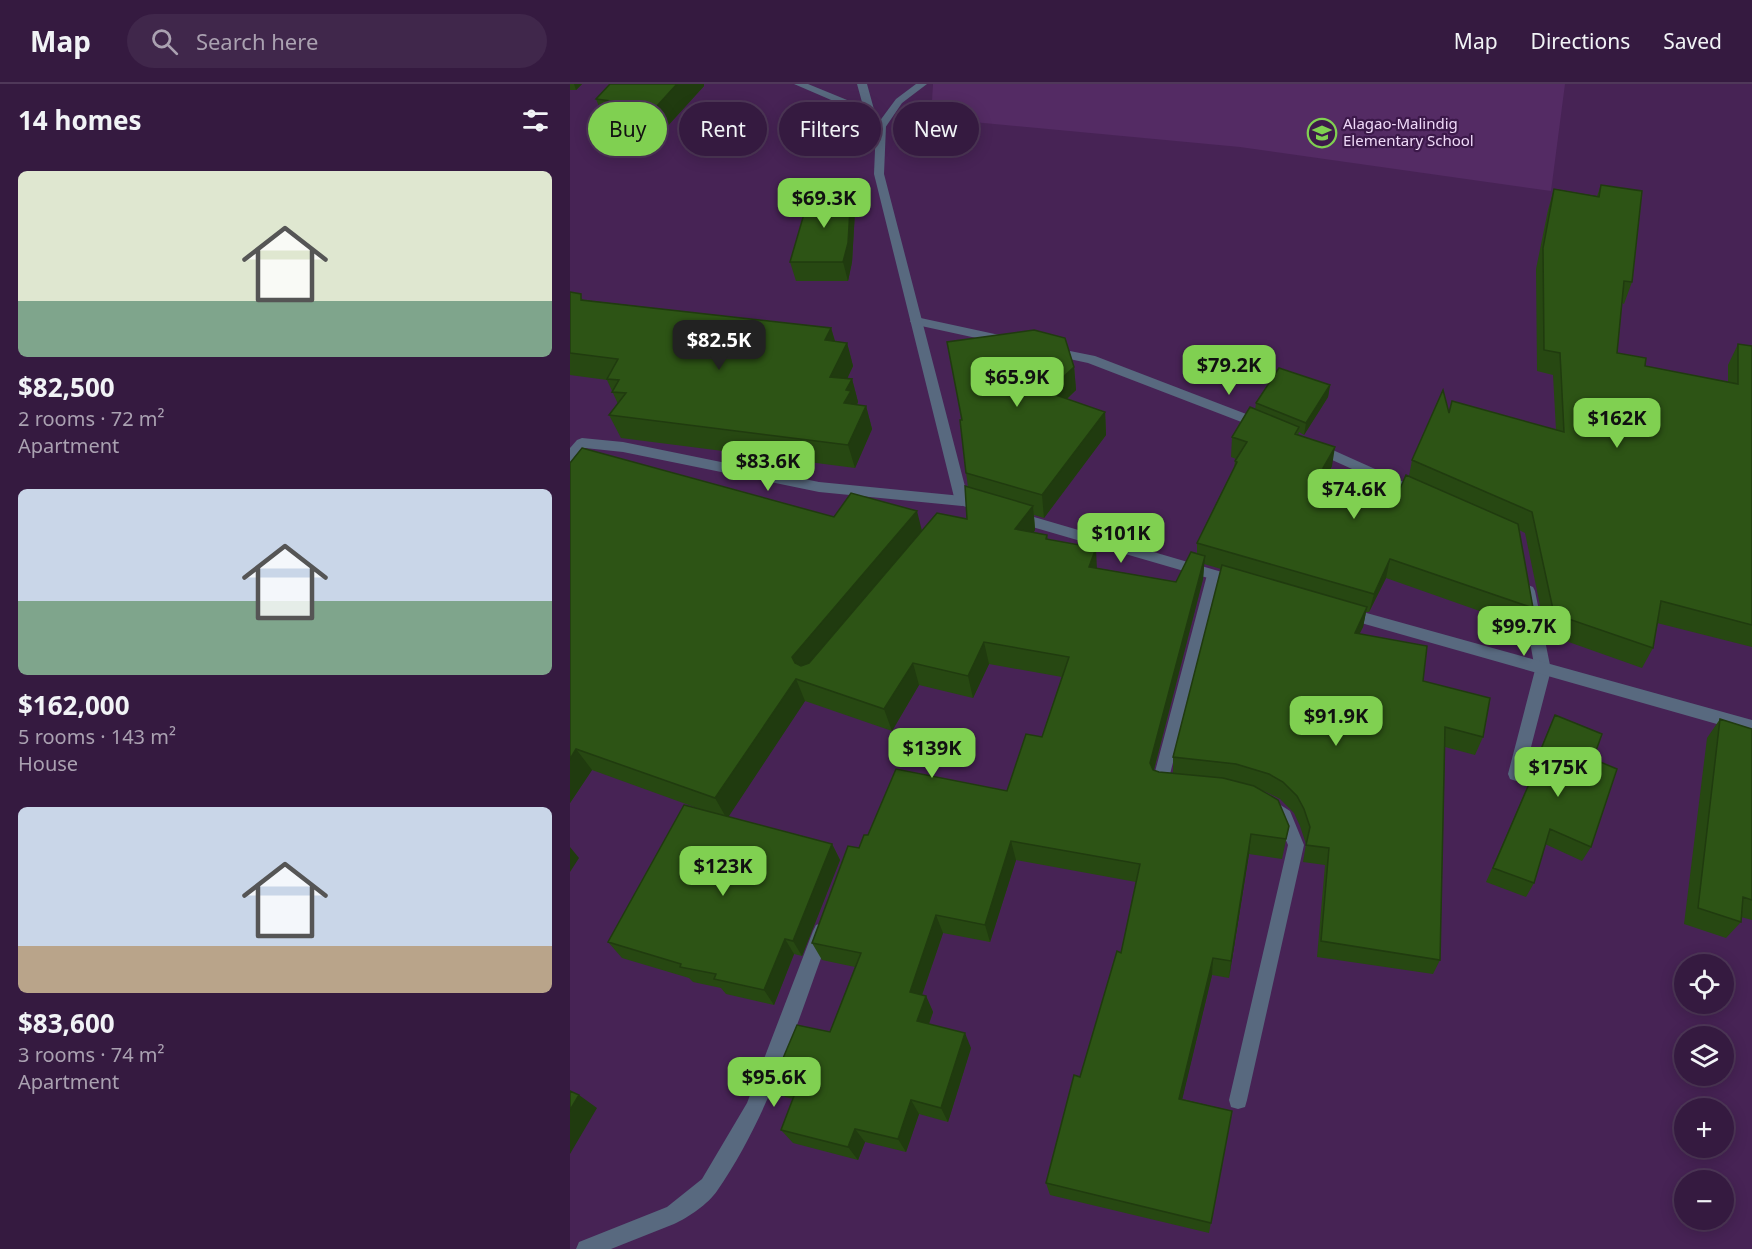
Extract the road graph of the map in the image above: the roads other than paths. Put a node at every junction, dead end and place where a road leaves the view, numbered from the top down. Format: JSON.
{"nodes":[{"id":1,"x":799,"y":84,"type":"edge"},
{"id":2,"x":862,"y":84,"type":"edge"},
{"id":3,"x":922,"y":84,"type":"edge"},
{"id":4,"x":843,"y":102,"type":"edge"},
{"id":5,"x":867,"y":102,"type":"edge"},
{"id":6,"x":882,"y":126,"type":"joint"},
{"id":7,"x":916,"y":321,"type":"junction"},
{"id":8,"x":1275,"y":430,"type":"edge"},
{"id":9,"x":1307,"y":443,"type":"edge"},
{"id":10,"x":570,"y":457,"type":"edge"},
{"id":11,"x":1434,"y":501,"type":"edge"},
{"id":12,"x":958,"y":506,"type":"junction"},
{"id":13,"x":1525,"y":572,"type":"edge"},
{"id":14,"x":1214,"y":575,"type":"junction"},
{"id":15,"x":1248,"y":585,"type":"edge"},
{"id":16,"x":1327,"y":608,"type":"edge"},
{"id":17,"x":1543,"y":670,"type":"junction"},
{"id":18,"x":1752,"y":727,"type":"edge"},
{"id":19,"x":1516,"y":774,"type":"dead end"},
{"id":20,"x":1182,"y":786,"type":"edge"},
{"id":21,"x":1265,"y":802,"type":"edge"},
{"id":22,"x":830,"y":911,"type":"edge"},
{"id":23,"x":1238,"y":1100,"type":"dead end"},
{"id":24,"x":586,"y":1249,"type":"edge"}],
"edges":[{"from":1,"to":4,"type":"street"},
{"from":2,"to":5,"type":"street"},
{"from":3,"to":6,"type":"street"},
{"from":6,"to":7,"type":"street"},
{"from":7,"to":8,"type":"street"},
{"from":7,"to":12,"type":"street"},
{"from":9,"to":11,"type":"street"},
{"from":10,"to":12,"type":"street"},
{"from":12,"to":14,"type":"street"},
{"from":13,"to":17,"type":"street"},
{"from":14,"to":15,"type":"street"},
{"from":14,"to":20,"type":"street"},
{"from":16,"to":17,"type":"street"},
{"from":17,"to":18,"type":"street"},
{"from":17,"to":19,"type":"street"},
{"from":21,"to":23,"type":"street"},
{"from":22,"to":24,"type":"street"}]}
